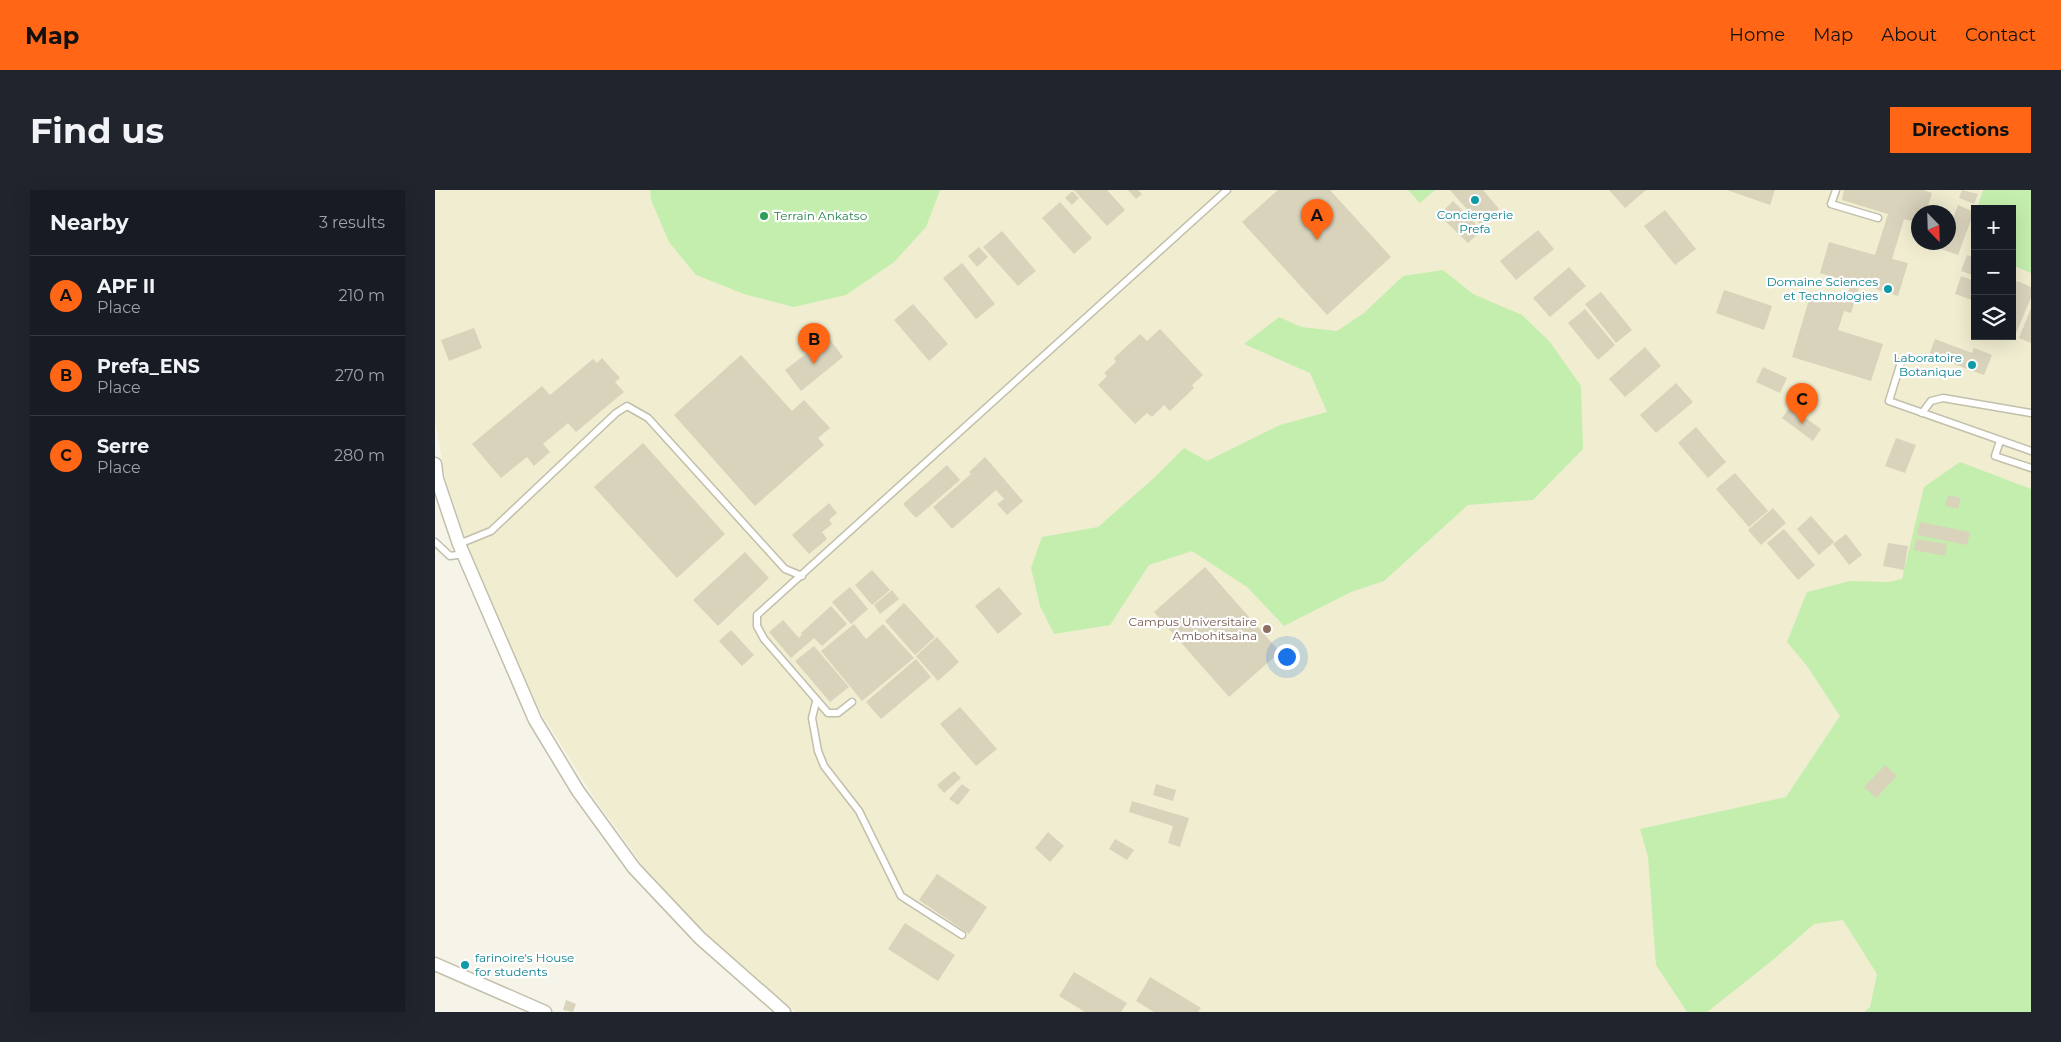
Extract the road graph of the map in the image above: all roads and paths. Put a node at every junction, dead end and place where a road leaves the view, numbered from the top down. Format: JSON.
{"nodes":[{"id":1,"x":1227,"y":190,"type":"edge"},
{"id":2,"x":1836,"y":190,"type":"edge"},
{"id":3,"x":1878,"y":218,"type":"dead end"},
{"id":4,"x":1901,"y":362,"type":"dead end"},
{"id":5,"x":1922,"y":413,"type":"junction"},
{"id":6,"x":2031,"y":413,"type":"edge"},
{"id":7,"x":2000,"y":441,"type":"junction"},
{"id":8,"x":2031,"y":451,"type":"edge"},
{"id":9,"x":435,"y":464,"type":"edge"},
{"id":10,"x":2031,"y":468,"type":"edge"},
{"id":11,"x":435,"y":542,"type":"edge"},
{"id":12,"x":462,"y":549,"type":"junction"},
{"id":13,"x":802,"y":576,"type":"junction"},
{"id":14,"x":816,"y":702,"type":"junction"},
{"id":15,"x":852,"y":702,"type":"dead end"},
{"id":16,"x":962,"y":935,"type":"dead end"},
{"id":17,"x":435,"y":964,"type":"edge"},
{"id":18,"x":545,"y":1012,"type":"edge"},
{"id":19,"x":784,"y":1012,"type":"edge"}],
"edges":[{"from":1,"to":13,"type":"lane"},
{"from":2,"to":3,"type":"lane"},
{"from":4,"to":5,"type":"lane"},
{"from":5,"to":6,"type":"lane"},
{"from":5,"to":7,"type":"lane"},
{"from":7,"to":8,"type":"lane"},
{"from":7,"to":10,"type":"lane"},
{"from":9,"to":12,"type":"street"},
{"from":11,"to":12,"type":"lane"},
{"from":12,"to":13,"type":"lane"},
{"from":12,"to":19,"type":"street"},
{"from":13,"to":14,"type":"lane"},
{"from":14,"to":15,"type":"lane"},
{"from":14,"to":16,"type":"lane"},
{"from":17,"to":18,"type":"street"}]}
